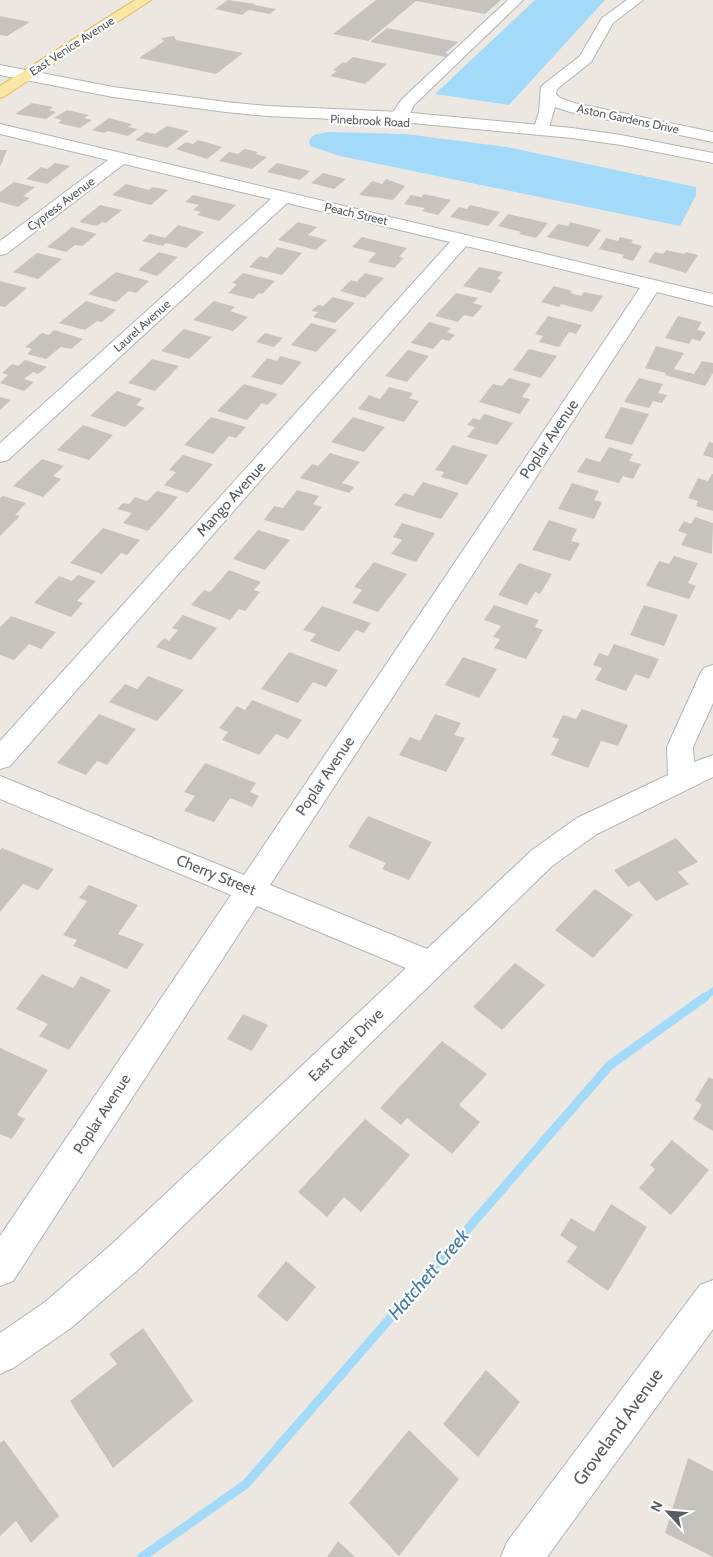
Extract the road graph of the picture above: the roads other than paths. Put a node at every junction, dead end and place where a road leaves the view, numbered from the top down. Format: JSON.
{"nodes":[{"id":1,"x":144,"y":0,"type":"edge"},
{"id":2,"x":516,"y":0,"type":"edge"},
{"id":3,"x":636,"y":0,"type":"edge"},
{"id":4,"x":24,"y":68,"type":"junction"},
{"id":5,"x":2,"y":72,"type":"edge"},
{"id":6,"x":0,"y":93,"type":"edge"},
{"id":7,"x":548,"y":94,"type":"junction"},
{"id":8,"x":160,"y":102,"type":"junction"},
{"id":9,"x":570,"y":107,"type":"junction"},
{"id":10,"x":547,"y":112,"type":"junction"},
{"id":11,"x":401,"y":117,"type":"junction"},
{"id":12,"x":0,"y":129,"type":"edge"},
{"id":13,"x":541,"y":131,"type":"junction"},
{"id":14,"x":713,"y":137,"type":"edge"},
{"id":15,"x":121,"y":158,"type":"junction"},
{"id":16,"x":713,"y":158,"type":"edge"},
{"id":17,"x":638,"y":160,"type":"dead end"},
{"id":18,"x":284,"y":197,"type":"junction"},
{"id":19,"x":462,"y":240,"type":"junction"},
{"id":20,"x":0,"y":250,"type":"edge"},
{"id":21,"x":652,"y":285,"type":"junction"},
{"id":22,"x":713,"y":300,"type":"edge"},
{"id":23,"x":0,"y":454,"type":"edge"},
{"id":24,"x":713,"y":674,"type":"edge"},
{"id":25,"x":0,"y":759,"type":"edge"},
{"id":26,"x":713,"y":765,"type":"edge"},
{"id":27,"x":682,"y":781,"type":"junction"},
{"id":28,"x":0,"y":787,"type":"edge"},
{"id":29,"x":250,"y":889,"type":"junction"},
{"id":30,"x":431,"y":964,"type":"junction"},
{"id":31,"x":0,"y":1268,"type":"edge"},
{"id":32,"x":713,"y":1298,"type":"edge"},
{"id":33,"x":0,"y":1355,"type":"edge"},
{"id":34,"x":522,"y":1557,"type":"edge"}],
"edges":[{"from":1,"to":4,"type":"main road","name":"East Venice Avenue"},
{"from":2,"to":11,"type":"street"},
{"from":3,"to":7,"type":"street"},
{"from":4,"to":5,"type":"street","name":"Pinebrook Road"},
{"from":4,"to":6,"type":"main road","name":"East Venice Avenue"},
{"from":4,"to":8,"type":"street","name":"Pinebrook Road"},
{"from":7,"to":9,"type":"street","name":"Aston Gardens Drive"},
{"from":7,"to":10,"type":"street"},
{"from":8,"to":11,"type":"street","name":"Pinebrook Road"},
{"from":8,"to":17,"type":"street","name":"Pinebrook Road"},
{"from":9,"to":10,"type":"street"},
{"from":9,"to":14,"type":"street","name":"Aston Gardens Drive"},
{"from":10,"to":13,"type":"street"},
{"from":11,"to":13,"type":"street","name":"Pinebrook Road"},
{"from":12,"to":15,"type":"street","name":"Peach Street"},
{"from":13,"to":16,"type":"street","name":"Pinebrook Road"},
{"from":15,"to":18,"type":"street","name":"Peach Street"},
{"from":15,"to":20,"type":"street","name":"Cypress Avenue"},
{"from":18,"to":19,"type":"street","name":"Peach Street"},
{"from":18,"to":23,"type":"street","name":"Laurel Avenue"},
{"from":19,"to":21,"type":"street","name":"Peach Street"},
{"from":19,"to":25,"type":"street","name":"Mango Avenue"},
{"from":21,"to":22,"type":"street","name":"Peach Street"},
{"from":21,"to":29,"type":"street","name":"Poplar Avenue"},
{"from":24,"to":27,"type":"street"},
{"from":26,"to":27,"type":"street","name":"East Gate Drive"},
{"from":27,"to":30,"type":"street","name":"East Gate Drive"},
{"from":28,"to":29,"type":"street","name":"Cherry Street"},
{"from":29,"to":30,"type":"street","name":"Cherry Street"},
{"from":29,"to":31,"type":"street","name":"Poplar Avenue"},
{"from":30,"to":33,"type":"street","name":"East Gate Drive"},
{"from":32,"to":34,"type":"street","name":"Groveland Avenue"}]}
